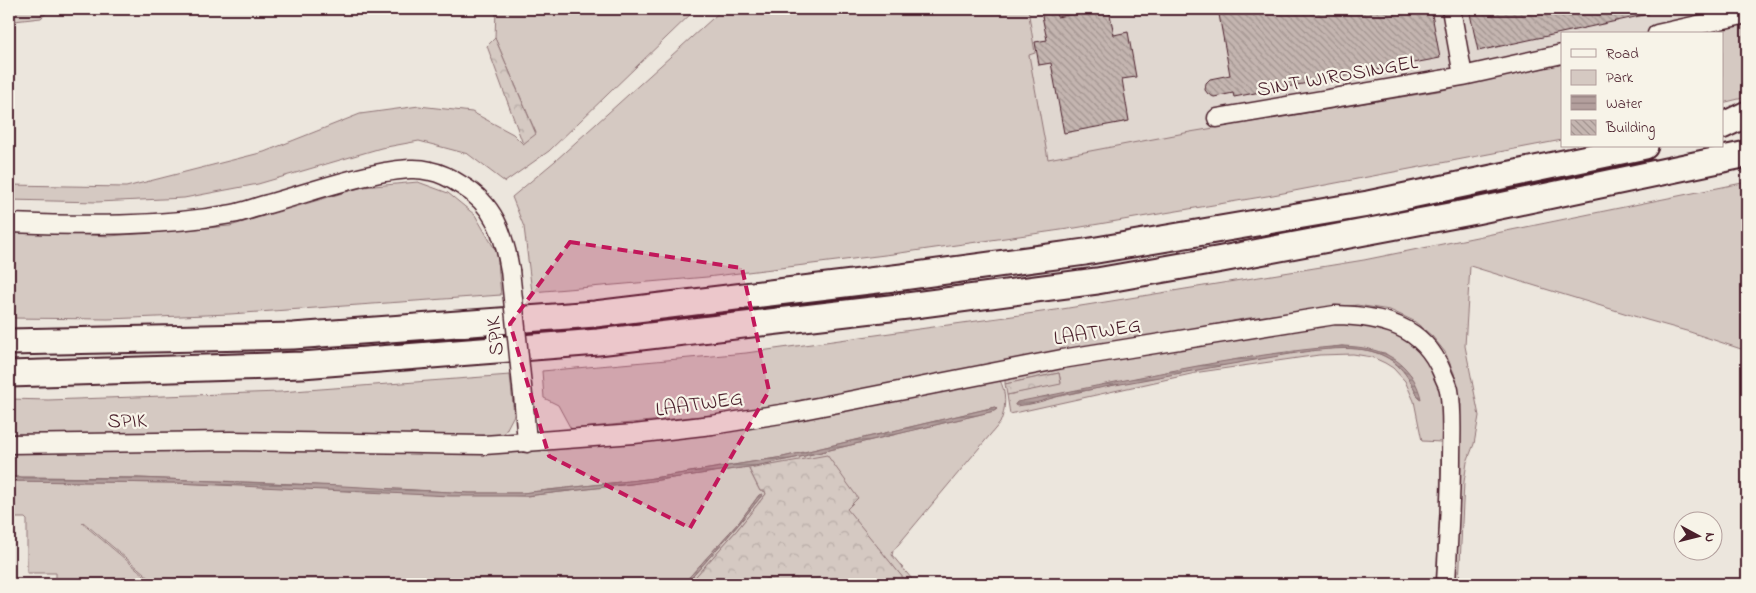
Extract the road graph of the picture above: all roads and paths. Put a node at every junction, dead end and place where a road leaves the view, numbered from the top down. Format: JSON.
{"nodes":[{"id":1,"x":1451,"y":9,"type":"edge"},
{"id":2,"x":1747,"y":14,"type":"edge"},
{"id":3,"x":1666,"y":32,"type":"edge"},
{"id":4,"x":1561,"y":54,"type":"edge"},
{"id":5,"x":1463,"y":76,"type":"junction"},
{"id":6,"x":1747,"y":114,"type":"edge"},
{"id":7,"x":1217,"y":118,"type":"dead end"},
{"id":8,"x":1747,"y":123,"type":"edge"},
{"id":9,"x":1724,"y":126,"type":"edge"},
{"id":10,"x":1724,"y":127,"type":"edge"},
{"id":11,"x":1635,"y":148,"type":"edge"},
{"id":12,"x":1747,"y":154,"type":"edge"},
{"id":13,"x":9,"y":223,"type":"edge"},
{"id":14,"x":9,"y":342,"type":"edge"},
{"id":15,"x":9,"y":374,"type":"edge"},
{"id":16,"x":527,"y":443,"type":"junction"},
{"id":17,"x":9,"y":444,"type":"edge"},
{"id":18,"x":1446,"y":584,"type":"edge"}],
"edges":[{"from":1,"to":5,"type":"street"},
{"from":2,"to":3,"type":"street"},
{"from":4,"to":5,"type":"street","name":"SINT WIROSINGEL"},
{"from":5,"to":7,"type":"street","name":"SINT WIROSINGEL"},
{"from":6,"to":9,"type":"highway"},
{"from":8,"to":10,"type":"highway"},
{"from":11,"to":14,"type":"highway"},
{"from":12,"to":15,"type":"highway"},
{"from":13,"to":16,"type":"street","name":"SPIK","bridge":true},
{"from":16,"to":17,"type":"street","name":"SPIK"},
{"from":16,"to":18,"type":"street","name":"LAATWEG"}]}
